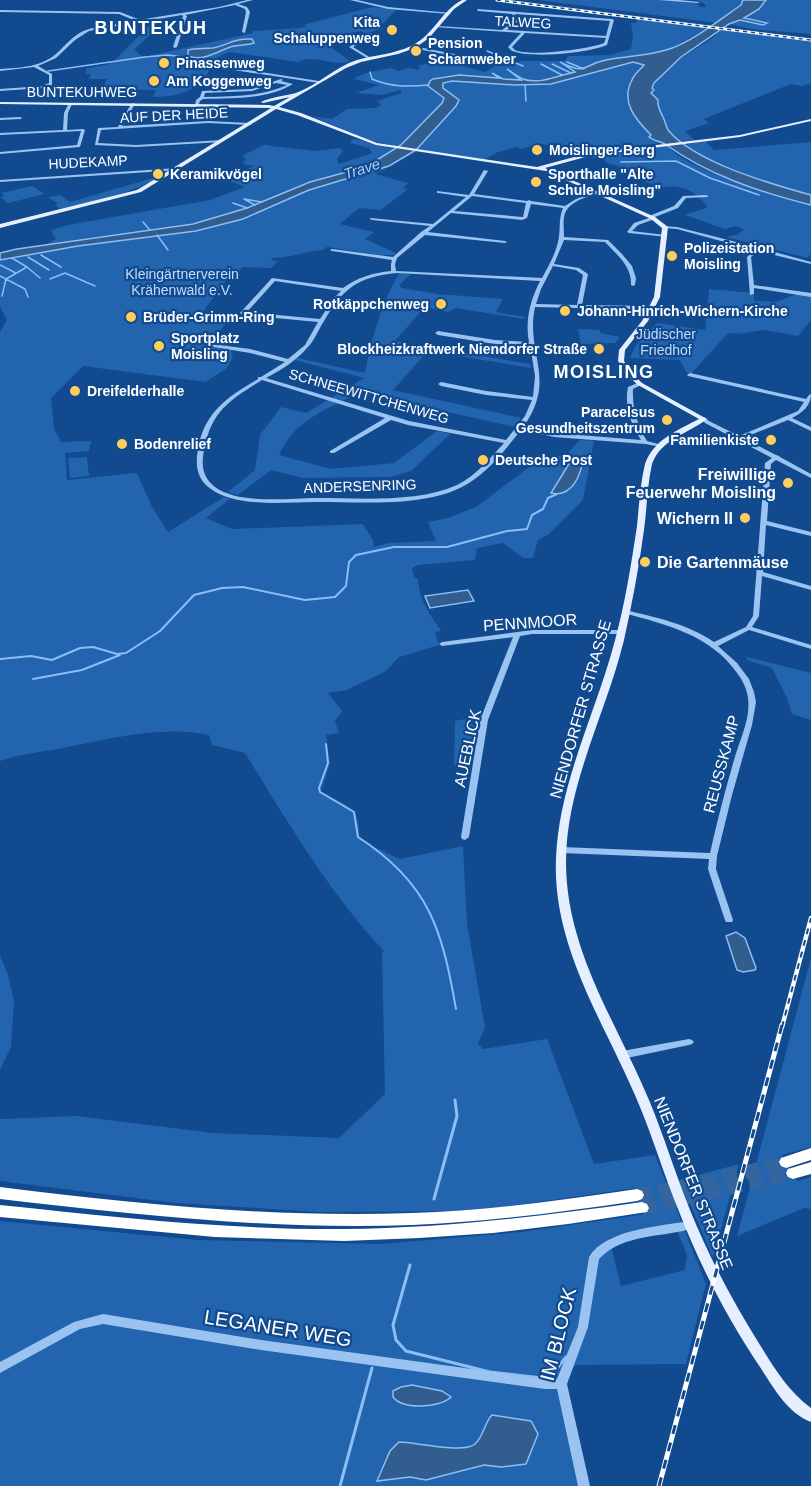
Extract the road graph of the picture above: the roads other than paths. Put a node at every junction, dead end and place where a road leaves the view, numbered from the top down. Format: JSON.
{"nodes":[{"id":1,"x":251,"y":0,"type":"edge"},
{"id":2,"x":352,"y":0,"type":"edge"},
{"id":3,"x":465,"y":0,"type":"edge"},
{"id":4,"x":660,"y":0,"type":"edge"},
{"id":5,"x":698,"y":2,"type":"dead end"},
{"id":6,"x":236,"y":5,"type":"junction"},
{"id":7,"x":478,"y":10,"type":"dead end"},
{"id":8,"x":0,"y":11,"type":"edge"},
{"id":9,"x":449,"y":13,"type":"junction"},
{"id":10,"x":182,"y":14,"type":"junction"},
{"id":11,"x":513,"y":14,"type":"junction"},
{"id":12,"x":137,"y":20,"type":"junction"},
{"id":13,"x":438,"y":27,"type":"junction"},
{"id":14,"x":503,"y":31,"type":"junction"},
{"id":15,"x":244,"y":32,"type":"dead end"},
{"id":16,"x":523,"y":33,"type":"junction"},
{"id":17,"x":371,"y":34,"type":"dead end"},
{"id":18,"x":608,"y":37,"type":"junction"},
{"id":19,"x":176,"y":47,"type":"dead end"},
{"id":20,"x":413,"y":47,"type":"junction"},
{"id":21,"x":370,"y":58,"type":"junction"},
{"id":22,"x":475,"y":59,"type":"dead end"},
{"id":23,"x":202,"y":64,"type":"dead end"},
{"id":24,"x":34,"y":65,"type":"junction"},
{"id":25,"x":0,"y":70,"type":"edge"},
{"id":26,"x":286,"y":76,"type":"junction"},
{"id":27,"x":277,"y":82,"type":"junction"},
{"id":28,"x":319,"y":82,"type":"junction"},
{"id":29,"x":0,"y":90,"type":"edge"},
{"id":30,"x":299,"y":93,"type":"junction"},
{"id":31,"x":202,"y":98,"type":"junction"},
{"id":32,"x":0,"y":104,"type":"edge"},
{"id":33,"x":70,"y":104,"type":"junction"},
{"id":34,"x":133,"y":104,"type":"junction"},
{"id":35,"x":243,"y":104,"type":"junction"},
{"id":36,"x":197,"y":105,"type":"junction"},
{"id":37,"x":236,"y":105,"type":"junction"},
{"id":38,"x":279,"y":106,"type":"junction"},
{"id":39,"x":0,"y":118,"type":"edge"},
{"id":40,"x":20,"y":118,"type":"dead end"},
{"id":41,"x":811,"y":120,"type":"edge"},
{"id":42,"x":250,"y":124,"type":"junction"},
{"id":43,"x":119,"y":128,"type":"junction"},
{"id":44,"x":65,"y":130,"type":"junction"},
{"id":45,"x":0,"y":134,"type":"edge"},
{"id":46,"x":222,"y":141,"type":"junction"},
{"id":47,"x":0,"y":153,"type":"edge"},
{"id":48,"x":539,"y":168,"type":"junction"},
{"id":49,"x":177,"y":169,"type":"junction"},
{"id":50,"x":486,"y":171,"type":"dead end"},
{"id":51,"x":0,"y":181,"type":"edge"},
{"id":52,"x":439,"y":192,"type":"dead end"},
{"id":53,"x":597,"y":192,"type":"junction"},
{"id":54,"x":470,"y":196,"type":"junction"},
{"id":55,"x":706,"y":196,"type":"dead end"},
{"id":56,"x":529,"y":201,"type":"junction"},
{"id":57,"x":566,"y":207,"type":"junction"},
{"id":58,"x":450,"y":212,"type":"junction"},
{"id":59,"x":652,"y":218,"type":"junction"},
{"id":60,"x":372,"y":219,"type":"dead end"},
{"id":61,"x":433,"y":225,"type":"junction"},
{"id":62,"x":0,"y":226,"type":"edge"},
{"id":63,"x":665,"y":227,"type":"junction"},
{"id":64,"x":423,"y":233,"type":"junction"},
{"id":65,"x":665,"y":236,"type":"junction"},
{"id":66,"x":562,"y":238,"type":"junction"},
{"id":67,"x":505,"y":242,"type":"dead end"},
{"id":68,"x":758,"y":248,"type":"junction"},
{"id":69,"x":332,"y":250,"type":"dead end"},
{"id":70,"x":394,"y":259,"type":"junction"},
{"id":71,"x":811,"y":263,"type":"edge"},
{"id":72,"x":553,"y":265,"type":"junction"},
{"id":73,"x":394,"y":272,"type":"junction"},
{"id":74,"x":543,"y":280,"type":"junction"},
{"id":75,"x":633,"y":285,"type":"dead end"},
{"id":76,"x":752,"y":286,"type":"junction"},
{"id":77,"x":345,"y":290,"type":"junction"},
{"id":78,"x":752,"y":294,"type":"dead end"},
{"id":79,"x":811,"y":295,"type":"edge"},
{"id":80,"x":533,"y":304,"type":"junction"},
{"id":81,"x":579,"y":305,"type":"junction"},
{"id":82,"x":652,"y":308,"type":"junction"},
{"id":83,"x":321,"y":321,"type":"junction"},
{"id":84,"x":438,"y":333,"type":"dead end"},
{"id":85,"x":533,"y":344,"type":"junction"},
{"id":86,"x":214,"y":345,"type":"dead end"},
{"id":87,"x":288,"y":361,"type":"junction"},
{"id":88,"x":690,"y":375,"type":"dead end"},
{"id":89,"x":260,"y":378,"type":"junction"},
{"id":90,"x":441,"y":384,"type":"dead end"},
{"id":91,"x":640,"y":384,"type":"junction"},
{"id":92,"x":536,"y":399,"type":"junction"},
{"id":93,"x":809,"y":399,"type":"edge"},
{"id":94,"x":389,"y":418,"type":"junction"},
{"id":95,"x":788,"y":418,"type":"junction"},
{"id":96,"x":704,"y":419,"type":"junction"},
{"id":97,"x":520,"y":428,"type":"junction"},
{"id":98,"x":811,"y":429,"type":"edge"},
{"id":99,"x":739,"y":438,"type":"junction"},
{"id":100,"x":507,"y":442,"type":"junction"},
{"id":101,"x":645,"y":442,"type":"junction"},
{"id":102,"x":660,"y":446,"type":"junction"},
{"id":103,"x":332,"y":452,"type":"dead end"},
{"id":104,"x":777,"y":457,"type":"junction"},
{"id":105,"x":811,"y":476,"type":"edge"},
{"id":106,"x":765,"y":523,"type":"junction"},
{"id":107,"x":811,"y":534,"type":"edge"},
{"id":108,"x":761,"y":574,"type":"junction"},
{"id":109,"x":811,"y":588,"type":"edge"},
{"id":110,"x":625,"y":612,"type":"junction"},
{"id":111,"x":748,"y":628,"type":"junction"},
{"id":112,"x":621,"y":632,"type":"junction"},
{"id":113,"x":518,"y":633,"type":"junction"},
{"id":114,"x":442,"y":645,"type":"dead end"},
{"id":115,"x":714,"y":645,"type":"junction"},
{"id":116,"x":811,"y":647,"type":"edge"},
{"id":117,"x":465,"y":837,"type":"dead end"},
{"id":118,"x":562,"y":850,"type":"junction"},
{"id":119,"x":713,"y":856,"type":"junction"},
{"id":120,"x":729,"y":920,"type":"dead end"},
{"id":121,"x":689,"y":1042,"type":"dead end"},
{"id":122,"x":622,"y":1055,"type":"junction"},
{"id":123,"x":811,"y":1154,"type":"edge"},
{"id":124,"x":811,"y":1168,"type":"edge"},
{"id":125,"x":0,"y":1193,"type":"edge"},
{"id":126,"x":0,"y":1211,"type":"edge"},
{"id":127,"x":690,"y":1225,"type":"junction"},
{"id":128,"x":0,"y":1368,"type":"edge"},
{"id":129,"x":561,"y":1384,"type":"junction"},
{"id":130,"x":811,"y":1416,"type":"edge"},
{"id":131,"x":584,"y":1486,"type":"edge"}],
"edges":[{"from":1,"to":6,"type":"street"},
{"from":2,"to":9,"type":"street"},
{"from":3,"to":9,"type":"main road"},
{"from":4,"to":5,"type":"street"},
{"from":6,"to":10,"type":"street"},
{"from":6,"to":15,"type":"street"},
{"from":7,"to":11,"type":"street"},
{"from":8,"to":12,"type":"street"},
{"from":9,"to":13,"type":"main road"},
{"from":10,"to":12,"type":"street"},
{"from":10,"to":19,"type":"street"},
{"from":11,"to":14,"type":"street"},
{"from":11,"to":18,"type":"street"},
{"from":12,"to":24,"type":"street"},
{"from":13,"to":14,"type":"street","name":"TALWEG"},
{"from":13,"to":20,"type":"main road"},
{"from":14,"to":16,"type":"street","name":"TALWEG"},
{"from":16,"to":18,"type":"street","name":"TALWEG"},
{"from":16,"to":18,"type":"street"},
{"from":17,"to":21,"type":"street"},
{"from":20,"to":21,"type":"main road"},
{"from":20,"to":22,"type":"street"},
{"from":21,"to":28,"type":"main road"},
{"from":23,"to":26,"type":"street"},
{"from":24,"to":25,"type":"street"},
{"from":24,"to":29,"type":"street"},
{"from":26,"to":27,"type":"street"},
{"from":26,"to":28,"type":"street"},
{"from":27,"to":31,"type":"street"},
{"from":27,"to":31,"type":"street"},
{"from":28,"to":30,"type":"main road"},
{"from":30,"to":35,"type":"main road"},
{"from":30,"to":38,"type":"main road"},
{"from":31,"to":36,"type":"street"},
{"from":32,"to":33,"type":"main road","name":"BUNTEKUHWEG"},
{"from":33,"to":34,"type":"main road","name":"BUNTEKUHWEG"},
{"from":33,"to":44,"type":"street"},
{"from":34,"to":36,"type":"main road","name":"BUNTEKUHWEG"},
{"from":34,"to":43,"type":"street"},
{"from":35,"to":37,"type":"main road","name":"BUNTEKUHWEG"},
{"from":35,"to":38,"type":"main road","name":"BUNTEKUHWEG"},
{"from":36,"to":37,"type":"main road","name":"BUNTEKUHWEG"},
{"from":37,"to":38,"type":"main road","name":"BUNTEKUHWEG"},
{"from":38,"to":42,"type":"main road"},
{"from":38,"to":48,"type":"main road"},
{"from":39,"to":40,"type":"street"},
{"from":41,"to":48,"type":"main road"},
{"from":42,"to":43,"type":"street","name":"AUF DER HEIDE"},
{"from":42,"to":46,"type":"main road"},
{"from":43,"to":46,"type":"street","name":"AUF DER HEIDE"},
{"from":44,"to":45,"type":"street"},
{"from":44,"to":47,"type":"street"},
{"from":46,"to":49,"type":"main road"},
{"from":48,"to":53,"type":"main road"},
{"from":49,"to":51,"type":"street","name":"HUDEKAMP"},
{"from":49,"to":62,"type":"main road"},
{"from":50,"to":54,"type":"street"},
{"from":52,"to":54,"type":"street"},
{"from":53,"to":57,"type":"street"},
{"from":53,"to":59,"type":"main road"},
{"from":54,"to":56,"type":"street"},
{"from":54,"to":58,"type":"street"},
{"from":55,"to":59,"type":"street"},
{"from":56,"to":57,"type":"street"},
{"from":56,"to":58,"type":"street"},
{"from":57,"to":66,"type":"street","name":"ANDERSENRING"},
{"from":58,"to":61,"type":"street"},
{"from":59,"to":63,"type":"main road"},
{"from":59,"to":65,"type":"street"},
{"from":60,"to":61,"type":"street"},
{"from":61,"to":64,"type":"street"},
{"from":63,"to":65,"type":"main road"},
{"from":63,"to":68,"type":"street"},
{"from":64,"to":67,"type":"street"},
{"from":64,"to":70,"type":"street"},
{"from":65,"to":82,"type":"main road"},
{"from":66,"to":72,"type":"street","name":"ANDERSENRING"},
{"from":66,"to":75,"type":"street"},
{"from":68,"to":71,"type":"street"},
{"from":68,"to":76,"type":"street"},
{"from":69,"to":70,"type":"street"},
{"from":70,"to":73,"type":"street"},
{"from":72,"to":74,"type":"street","name":"ANDERSENRING"},
{"from":72,"to":81,"type":"street"},
{"from":73,"to":74,"type":"street"},
{"from":73,"to":77,"type":"street"},
{"from":74,"to":80,"type":"street","name":"ANDERSENRING"},
{"from":76,"to":78,"type":"street"},
{"from":76,"to":79,"type":"street"},
{"from":77,"to":83,"type":"street"},
{"from":77,"to":83,"type":"street"},
{"from":80,"to":81,"type":"street"},
{"from":80,"to":85,"type":"street","name":"ANDERSENRING"},
{"from":81,"to":82,"type":"street"},
{"from":82,"to":91,"type":"main road"},
{"from":83,"to":87,"type":"street"},
{"from":84,"to":85,"type":"street"},
{"from":85,"to":92,"type":"street","name":"ANDERSENRING"},
{"from":86,"to":87,"type":"street"},
{"from":87,"to":89,"type":"street"},
{"from":88,"to":93,"type":"street"},
{"from":89,"to":94,"type":"street","name":"SCHNEEWITTCHENWEG"},
{"from":89,"to":100,"type":"street","name":"ANDERSENRING"},
{"from":90,"to":92,"type":"street"},
{"from":91,"to":96,"type":"main road"},
{"from":91,"to":101,"type":"street"},
{"from":92,"to":97,"type":"street","name":"ANDERSENRING"},
{"from":93,"to":95,"type":"street"},
{"from":94,"to":100,"type":"street","name":"SCHNEEWITTCHENWEG"},
{"from":94,"to":103,"type":"street"},
{"from":95,"to":98,"type":"street"},
{"from":95,"to":99,"type":"street"},
{"from":96,"to":99,"type":"street"},
{"from":96,"to":102,"type":"main road"},
{"from":97,"to":100,"type":"street","name":"ANDERSENRING"},
{"from":97,"to":101,"type":"street"},
{"from":99,"to":104,"type":"street"},
{"from":101,"to":102,"type":"street"},
{"from":102,"to":110,"type":"main road","name":"NIENDORFER STRASSE"},
{"from":104,"to":105,"type":"street"},
{"from":104,"to":106,"type":"street"},
{"from":106,"to":107,"type":"street"},
{"from":106,"to":108,"type":"street"},
{"from":108,"to":109,"type":"street"},
{"from":108,"to":111,"type":"street"},
{"from":110,"to":112,"type":"main road","name":"NIENDORFER STRASSE"},
{"from":110,"to":115,"type":"street","name":"REUSSKAMP"},
{"from":111,"to":115,"type":"street"},
{"from":111,"to":116,"type":"street"},
{"from":112,"to":113,"type":"street","name":"PENNMOOR"},
{"from":112,"to":118,"type":"main road","name":"NIENDORFER STRASSE"},
{"from":113,"to":114,"type":"street","name":"PENNMOOR"},
{"from":113,"to":117,"type":"street","name":"AUEBLICK"},
{"from":115,"to":119,"type":"street","name":"REUSSKAMP"},
{"from":118,"to":119,"type":"street"},
{"from":118,"to":122,"type":"main road","name":"NIENDORFER STRASSE"},
{"from":119,"to":120,"type":"street","name":"REUSSKAMP"},
{"from":121,"to":122,"type":"street"},
{"from":122,"to":127,"type":"main road","name":"NIENDORFER STRASSE"},
{"from":123,"to":124,"type":"highway"},
{"from":125,"to":126,"type":"highway"},
{"from":127,"to":129,"type":"street","name":"IM BLOCK"},
{"from":127,"to":130,"type":"main road","name":"NIENDORFER STRASSE"},
{"from":128,"to":129,"type":"street","name":"LEGANER WEG"},
{"from":129,"to":131,"type":"street","name":"IM BLOCK"}]}
